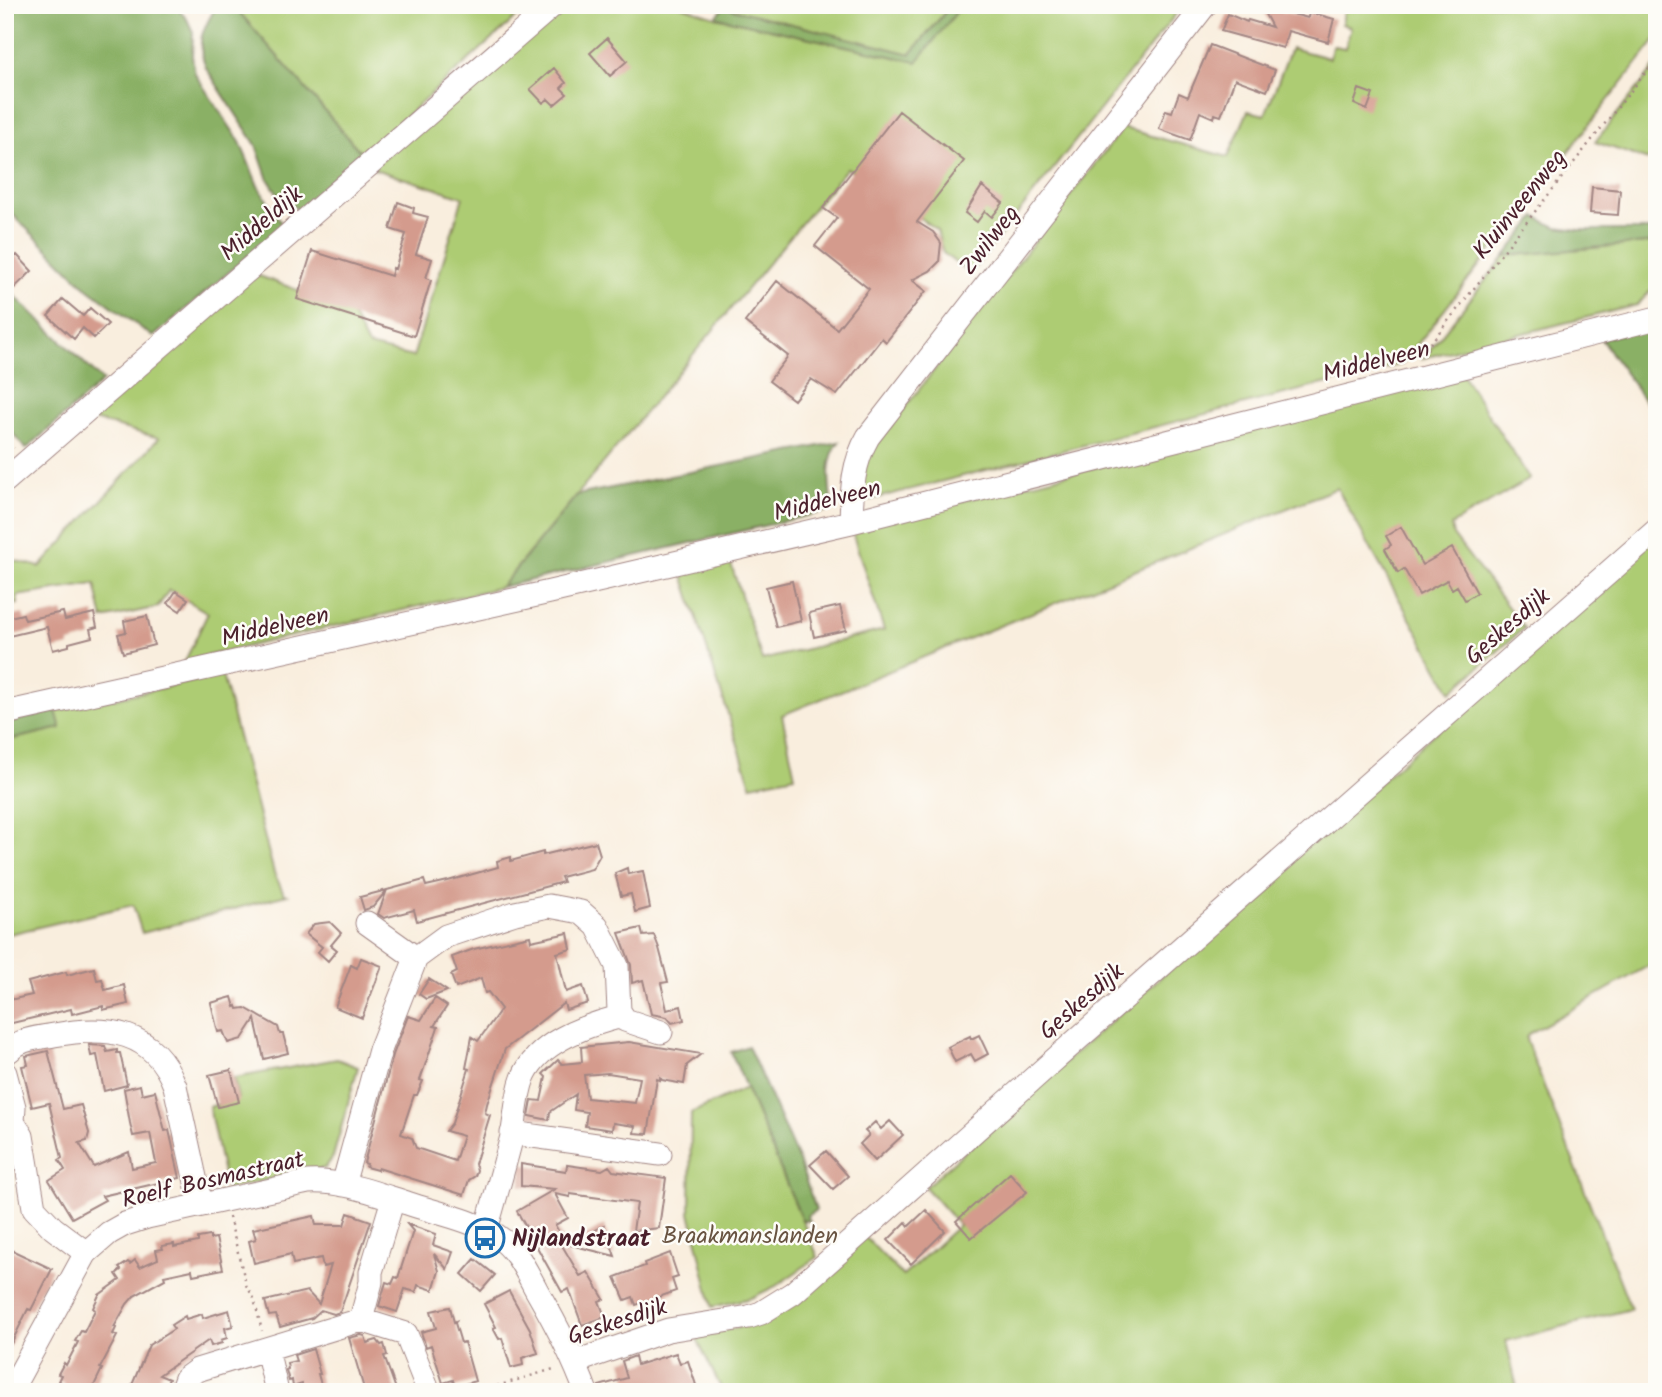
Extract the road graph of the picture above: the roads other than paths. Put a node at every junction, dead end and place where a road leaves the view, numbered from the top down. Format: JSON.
{"nodes":[{"id":1,"x":553,"y":5,"type":"edge"},
{"id":2,"x":1205,"y":5,"type":"edge"},
{"id":3,"x":1657,"y":318,"type":"edge"},
{"id":4,"x":5,"y":481,"type":"edge"},
{"id":5,"x":851,"y":522,"type":"junction"},
{"id":6,"x":1657,"y":530,"type":"edge"},
{"id":7,"x":5,"y":713,"type":"edge"},
{"id":8,"x":367,"y":923,"type":"dead end"},
{"id":9,"x":416,"y":958,"type":"junction"},
{"id":10,"x":619,"y":1011,"type":"junction"},
{"id":11,"x":661,"y":1032,"type":"dead end"},
{"id":12,"x":5,"y":1054,"type":"edge"},
{"id":13,"x":5,"y":1073,"type":"edge"},
{"id":14,"x":9,"y":1123,"type":"edge"},
{"id":15,"x":512,"y":1133,"type":"junction"},
{"id":16,"x":660,"y":1154,"type":"dead end"},
{"id":17,"x":343,"y":1185,"type":"junction"},
{"id":18,"x":393,"y":1199,"type":"junction"},
{"id":19,"x":201,"y":1205,"type":"junction"},
{"id":20,"x":486,"y":1230,"type":"junction"},
{"id":21,"x":86,"y":1253,"type":"junction"},
{"id":22,"x":361,"y":1320,"type":"junction"},
{"id":23,"x":267,"y":1349,"type":"junction"},
{"id":24,"x":575,"y":1362,"type":"junction"},
{"id":25,"x":8,"y":1391,"type":"edge"},
{"id":26,"x":181,"y":1392,"type":"edge"},
{"id":27,"x":277,"y":1392,"type":"edge"},
{"id":28,"x":429,"y":1392,"type":"edge"},
{"id":29,"x":586,"y":1392,"type":"edge"}],
"edges":[{"from":1,"to":4,"type":"street","name":"Middeldijk"},
{"from":2,"to":5,"type":"street","name":"Zwilweg"},
{"from":3,"to":5,"type":"street","name":"Middelveen"},
{"from":5,"to":7,"type":"street","name":"Middelveen"},
{"from":6,"to":24,"type":"street","name":"Geskesdijk"},
{"from":8,"to":9,"type":"street"},
{"from":9,"to":10,"type":"street"},
{"from":9,"to":17,"type":"street"},
{"from":10,"to":11,"type":"street"},
{"from":10,"to":15,"type":"street"},
{"from":12,"to":19,"type":"street"},
{"from":13,"to":14,"type":"street"},
{"from":14,"to":21,"type":"street"},
{"from":15,"to":16,"type":"street"},
{"from":15,"to":20,"type":"street"},
{"from":17,"to":18,"type":"street","name":"Roelf Bosmastraat"},
{"from":17,"to":19,"type":"street","name":"Roelf Bosmastraat"},
{"from":18,"to":20,"type":"street","name":"Roelf Bosmastraat"},
{"from":18,"to":22,"type":"street"},
{"from":19,"to":21,"type":"street","name":"Roelf Bosmastraat"},
{"from":20,"to":24,"type":"street","name":"Roelf Bosmastraat"},
{"from":21,"to":25,"type":"street","name":"Roelf Bosmastraat"},
{"from":22,"to":23,"type":"street"},
{"from":22,"to":28,"type":"street"},
{"from":23,"to":26,"type":"street"},
{"from":23,"to":27,"type":"street"},
{"from":24,"to":29,"type":"street","name":"Roelf Bosmastraat"}]}
